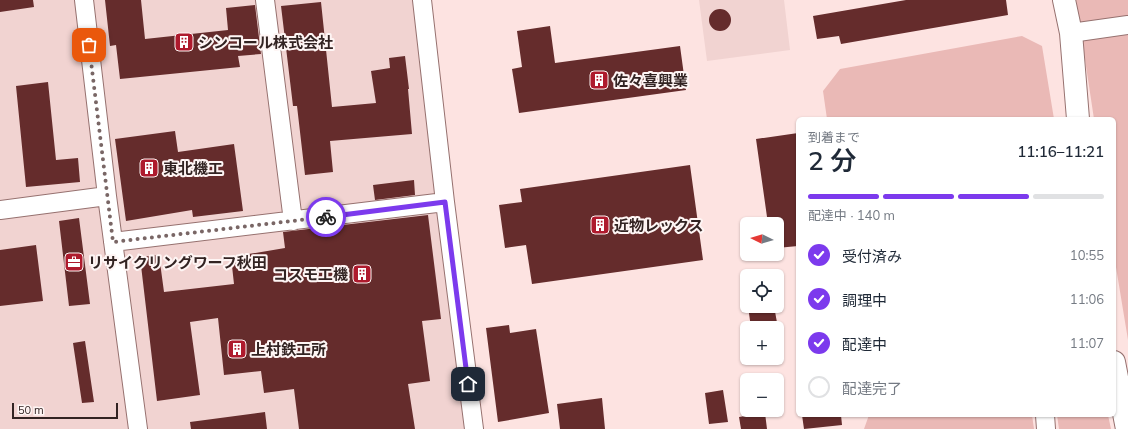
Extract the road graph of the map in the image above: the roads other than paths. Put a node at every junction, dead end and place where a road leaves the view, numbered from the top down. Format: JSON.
{"nodes":[{"id":1,"x":84,"y":0,"type":"edge"},
{"id":2,"x":265,"y":0,"type":"edge"},
{"id":3,"x":422,"y":0,"type":"edge"},
{"id":4,"x":1064,"y":0,"type":"edge"},
{"id":5,"x":1128,"y":25,"type":"edge"},
{"id":6,"x":1071,"y":33,"type":"junction"},
{"id":7,"x":1078,"y":117,"type":"edge"},
{"id":8,"x":107,"y":196,"type":"junction"},
{"id":9,"x":445,"y":202,"type":"junction"},
{"id":10,"x":0,"y":210,"type":"edge"},
{"id":11,"x":293,"y":221,"type":"junction"},
{"id":12,"x":113,"y":242,"type":"junction"},
{"id":13,"x":1116,"y":372,"type":"edge"},
{"id":14,"x":1045,"y":417,"type":"edge"},
{"id":15,"x":138,"y":429,"type":"edge"},
{"id":16,"x":474,"y":429,"type":"edge"},
{"id":17,"x":1046,"y":429,"type":"edge"},
{"id":18,"x":1127,"y":429,"type":"edge"}],
"edges":[{"from":1,"to":8,"type":"street"},
{"from":2,"to":11,"type":"street"},
{"from":3,"to":9,"type":"street"},
{"from":4,"to":6,"type":"main road"},
{"from":5,"to":6,"type":"street"},
{"from":6,"to":7,"type":"main road"},
{"from":8,"to":10,"type":"street"},
{"from":8,"to":12,"type":"street"},
{"from":9,"to":11,"type":"street"},
{"from":9,"to":16,"type":"street"},
{"from":11,"to":12,"type":"street"},
{"from":12,"to":15,"type":"street"},
{"from":13,"to":18,"type":"main road"},
{"from":14,"to":17,"type":"street"}]}
